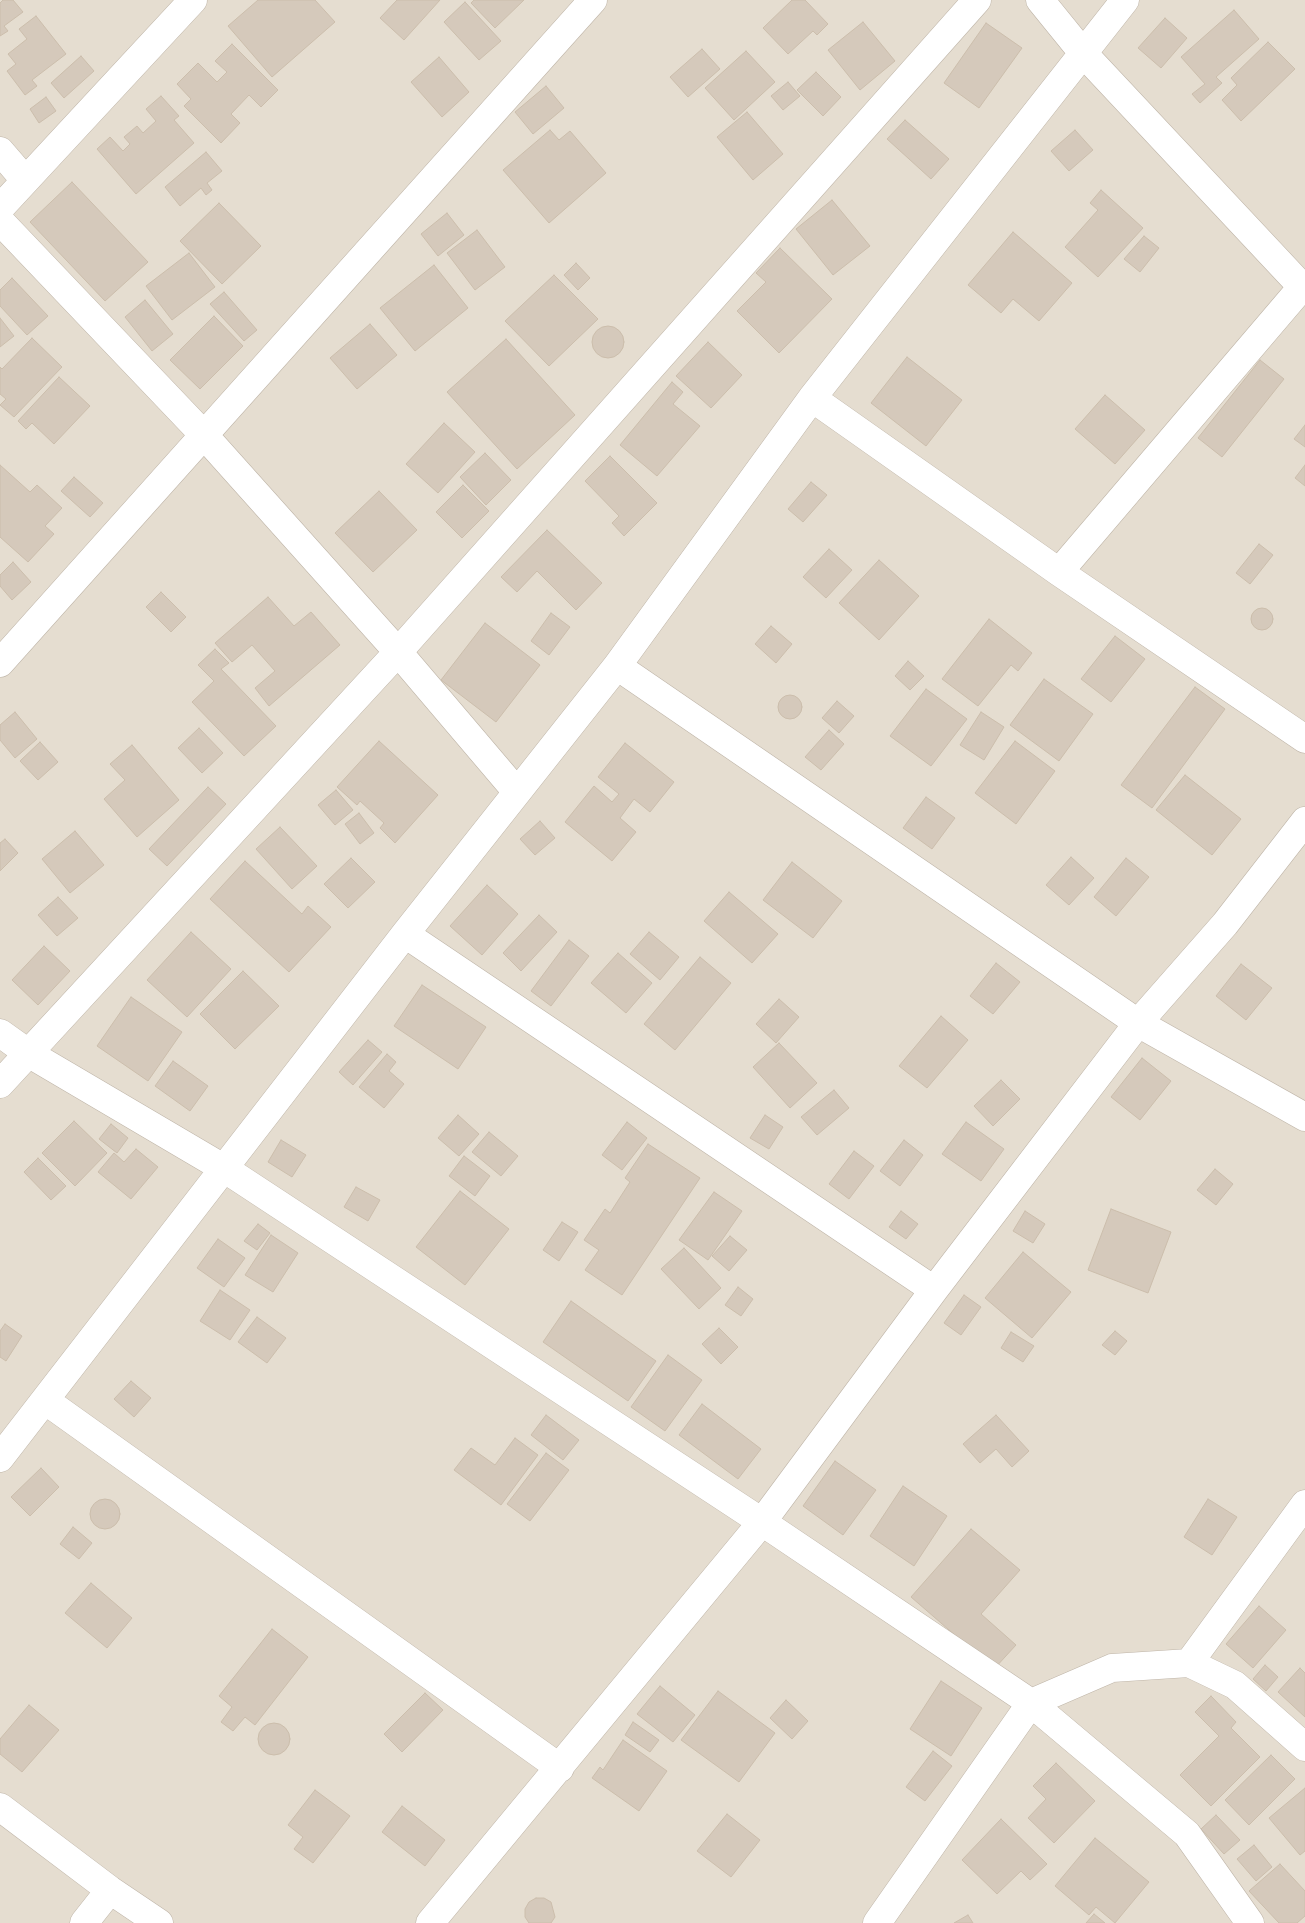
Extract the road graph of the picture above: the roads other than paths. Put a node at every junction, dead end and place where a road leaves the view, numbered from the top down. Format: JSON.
{"nodes":[{"id":1,"x":193,"y":0,"type":"edge"},
{"id":2,"x":593,"y":0,"type":"edge"},
{"id":3,"x":977,"y":0,"type":"edge"},
{"id":4,"x":1040,"y":0,"type":"edge"},
{"id":5,"x":1125,"y":0,"type":"edge"},
{"id":6,"x":1083,"y":53,"type":"junction"},
{"id":7,"x":0,"y":150,"type":"edge"},
{"id":8,"x":26,"y":180,"type":"junction"},
{"id":9,"x":0,"y":208,"type":"edge"},
{"id":10,"x":0,"y":221,"type":"edge"},
{"id":11,"x":1304,"y":288,"type":"edge"},
{"id":12,"x":812,"y":398,"type":"junction"},
{"id":13,"x":203,"y":434,"type":"junction"},
{"id":14,"x":1059,"y":572,"type":"junction"},
{"id":15,"x":398,"y":652,"type":"junction"},
{"id":16,"x":0,"y":663,"type":"edge"},
{"id":17,"x":617,"y":666,"type":"junction"},
{"id":18,"x":1305,"y":739,"type":"edge"},
{"id":19,"x":517,"y":792,"type":"junction"},
{"id":20,"x":1305,"y":821,"type":"edge"},
{"id":21,"x":405,"y":934,"type":"junction"},
{"id":22,"x":1138,"y":1022,"type":"junction"},
{"id":23,"x":0,"y":1034,"type":"edge"},
{"id":24,"x":28,"y":1052,"type":"junction"},
{"id":25,"x":0,"y":1084,"type":"edge"},
{"id":26,"x":1305,"y":1117,"type":"edge"},
{"id":27,"x":225,"y":1169,"type":"junction"},
{"id":28,"x":934,"y":1290,"type":"junction"},
{"id":29,"x":46,"y":1401,"type":"junction"},
{"id":30,"x":0,"y":1458,"type":"edge"},
{"id":31,"x":1305,"y":1504,"type":"edge"},
{"id":32,"x":762,"y":1522,"type":"junction"},
{"id":33,"x":1189,"y":1663,"type":"junction"},
{"id":34,"x":1031,"y":1703,"type":"junction"},
{"id":35,"x":1305,"y":1747,"type":"edge"},
{"id":36,"x":560,"y":1768,"type":"junction"},
{"id":37,"x":0,"y":1807,"type":"edge"},
{"id":38,"x":110,"y":1890,"type":"junction"},
{"id":39,"x":889,"y":1918,"type":"edge"},
{"id":40,"x":84,"y":1923,"type":"edge"},
{"id":41,"x":159,"y":1923,"type":"edge"},
{"id":42,"x":430,"y":1923,"type":"edge"},
{"id":43,"x":1250,"y":1923,"type":"edge"}],
"edges":[{"from":1,"to":8,"type":"street"},
{"from":2,"to":13,"type":"street"},
{"from":3,"to":15,"type":"street"},
{"from":4,"to":6,"type":"street"},
{"from":5,"to":6,"type":"street"},
{"from":6,"to":11,"type":"street"},
{"from":6,"to":12,"type":"street"},
{"from":7,"to":8,"type":"street"},
{"from":8,"to":9,"type":"street"},
{"from":10,"to":13,"type":"street"},
{"from":11,"to":14,"type":"street"},
{"from":12,"to":14,"type":"street"},
{"from":12,"to":17,"type":"street"},
{"from":13,"to":15,"type":"street"},
{"from":13,"to":16,"type":"street"},
{"from":14,"to":18,"type":"street"},
{"from":15,"to":19,"type":"street"},
{"from":15,"to":24,"type":"street"},
{"from":17,"to":19,"type":"street"},
{"from":17,"to":22,"type":"street"},
{"from":19,"to":21,"type":"street"},
{"from":20,"to":22,"type":"street"},
{"from":21,"to":27,"type":"street"},
{"from":21,"to":28,"type":"street"},
{"from":22,"to":26,"type":"street"},
{"from":22,"to":28,"type":"street"},
{"from":23,"to":24,"type":"street"},
{"from":24,"to":25,"type":"street"},
{"from":24,"to":27,"type":"street"},
{"from":27,"to":29,"type":"street"},
{"from":27,"to":32,"type":"street"},
{"from":28,"to":32,"type":"street"},
{"from":29,"to":30,"type":"street"},
{"from":29,"to":36,"type":"street"},
{"from":31,"to":33,"type":"street"},
{"from":32,"to":34,"type":"street"},
{"from":32,"to":36,"type":"street"},
{"from":33,"to":34,"type":"street"},
{"from":33,"to":35,"type":"street"},
{"from":34,"to":39,"type":"street"},
{"from":34,"to":43,"type":"street"},
{"from":36,"to":42,"type":"street"},
{"from":37,"to":38,"type":"street"},
{"from":38,"to":40,"type":"street"},
{"from":38,"to":41,"type":"street"}]}
